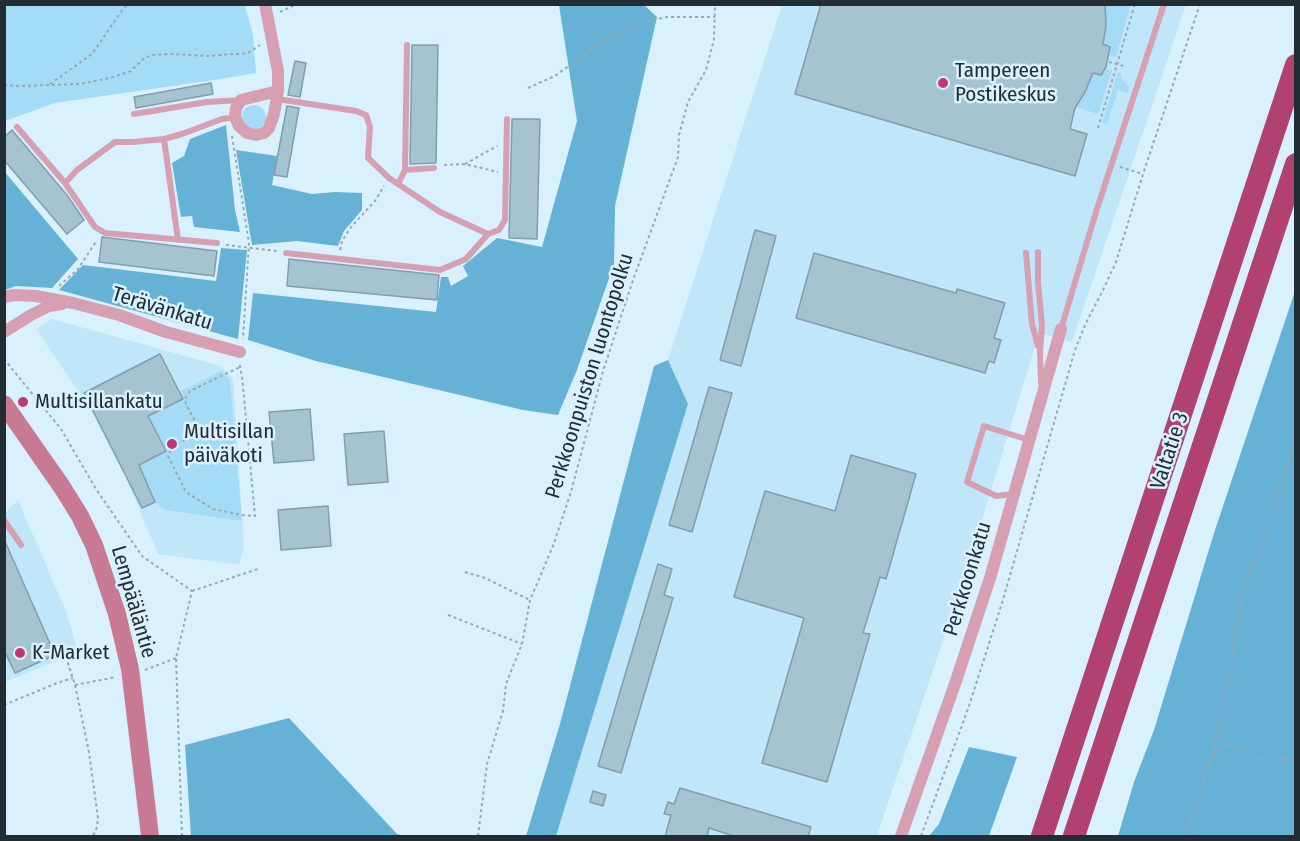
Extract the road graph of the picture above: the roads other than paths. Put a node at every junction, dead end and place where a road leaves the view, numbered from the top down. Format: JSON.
{"nodes":[{"id":1,"x":265,"y":4,"type":"edge"},
{"id":2,"x":1164,"y":4,"type":"edge"},
{"id":3,"x":406,"y":45,"type":"dead end"},
{"id":4,"x":1296,"y":65,"type":"edge"},
{"id":5,"x":277,"y":95,"type":"junction"},
{"id":6,"x":241,"y":100,"type":"junction"},
{"id":7,"x":134,"y":114,"type":"dead end"},
{"id":8,"x":507,"y":119,"type":"dead end"},
{"id":9,"x":237,"y":121,"type":"junction"},
{"id":10,"x":17,"y":127,"type":"dead end"},
{"id":11,"x":164,"y":140,"type":"junction"},
{"id":12,"x":1296,"y":164,"type":"edge"},
{"id":13,"x":434,"y":168,"type":"dead end"},
{"id":14,"x":405,"y":170,"type":"junction"},
{"id":15,"x":64,"y":183,"type":"junction"},
{"id":16,"x":398,"y":184,"type":"junction"},
{"id":17,"x":488,"y":234,"type":"junction"},
{"id":18,"x":178,"y":240,"type":"junction"},
{"id":19,"x":217,"y":243,"type":"road end"},
{"id":20,"x":1038,"y":252,"type":"dead end"},
{"id":21,"x":286,"y":253,"type":"road end"},
{"id":22,"x":1026,"y":253,"type":"dead end"},
{"id":23,"x":4,"y":297,"type":"edge"},
{"id":24,"x":73,"y":303,"type":"junction"},
{"id":25,"x":1061,"y":329,"type":"joint"},
{"id":26,"x":4,"y":332,"type":"edge"},
{"id":27,"x":240,"y":352,"type":"road end"},
{"id":28,"x":1040,"y":352,"type":"junction"},
{"id":29,"x":1042,"y":396,"type":"junction"},
{"id":30,"x":4,"y":404,"type":"edge"},
{"id":31,"x":1029,"y":440,"type":"junction"},
{"id":32,"x":1014,"y":494,"type":"junction"},
{"id":33,"x":4,"y":520,"type":"edge"},
{"id":34,"x":21,"y":545,"type":"dead end"},
{"id":35,"x":150,"y":837,"type":"edge"},
{"id":36,"x":901,"y":837,"type":"edge"},
{"id":37,"x":1042,"y":837,"type":"edge"},
{"id":38,"x":1074,"y":837,"type":"edge"}],
"edges":[{"from":1,"to":5,"type":"street"},
{"from":2,"to":25,"type":"lane"},
{"from":3,"to":14,"type":"lane"},
{"from":4,"to":37,"type":"highway","name":"Valtatie 3"},
{"from":5,"to":6,"type":"street"},
{"from":5,"to":9,"type":"street"},
{"from":5,"to":16,"type":"lane"},
{"from":6,"to":7,"type":"lane"},
{"from":6,"to":9,"type":"street"},
{"from":8,"to":17,"type":"lane"},
{"from":9,"to":11,"type":"lane"},
{"from":10,"to":15,"type":"lane"},
{"from":11,"to":15,"type":"lane"},
{"from":11,"to":18,"type":"lane"},
{"from":12,"to":38,"type":"highway","name":"Valtatie 3"},
{"from":13,"to":14,"type":"lane"},
{"from":14,"to":16,"type":"lane"},
{"from":15,"to":18,"type":"lane"},
{"from":16,"to":17,"type":"lane"},
{"from":17,"to":21,"type":"lane"},
{"from":18,"to":19,"type":"lane"},
{"from":20,"to":28,"type":"lane"},
{"from":22,"to":28,"type":"lane"},
{"from":23,"to":24,"type":"street","name":"Terävänkatu"},
{"from":24,"to":26,"type":"street","name":"Terävänkatu"},
{"from":24,"to":27,"type":"street","name":"Terävänkatu"},
{"from":25,"to":29,"type":"street","name":"Perkkoonkatu"},
{"from":28,"to":29,"type":"lane"},
{"from":29,"to":31,"type":"street","name":"Perkkoonkatu"},
{"from":30,"to":35,"type":"main road","name":"Lempääläntie"},
{"from":31,"to":32,"type":"street","name":"Perkkoonkatu"},
{"from":31,"to":32,"type":"lane"},
{"from":32,"to":36,"type":"street","name":"Perkkoonkatu"},
{"from":33,"to":34,"type":"lane"}]}
